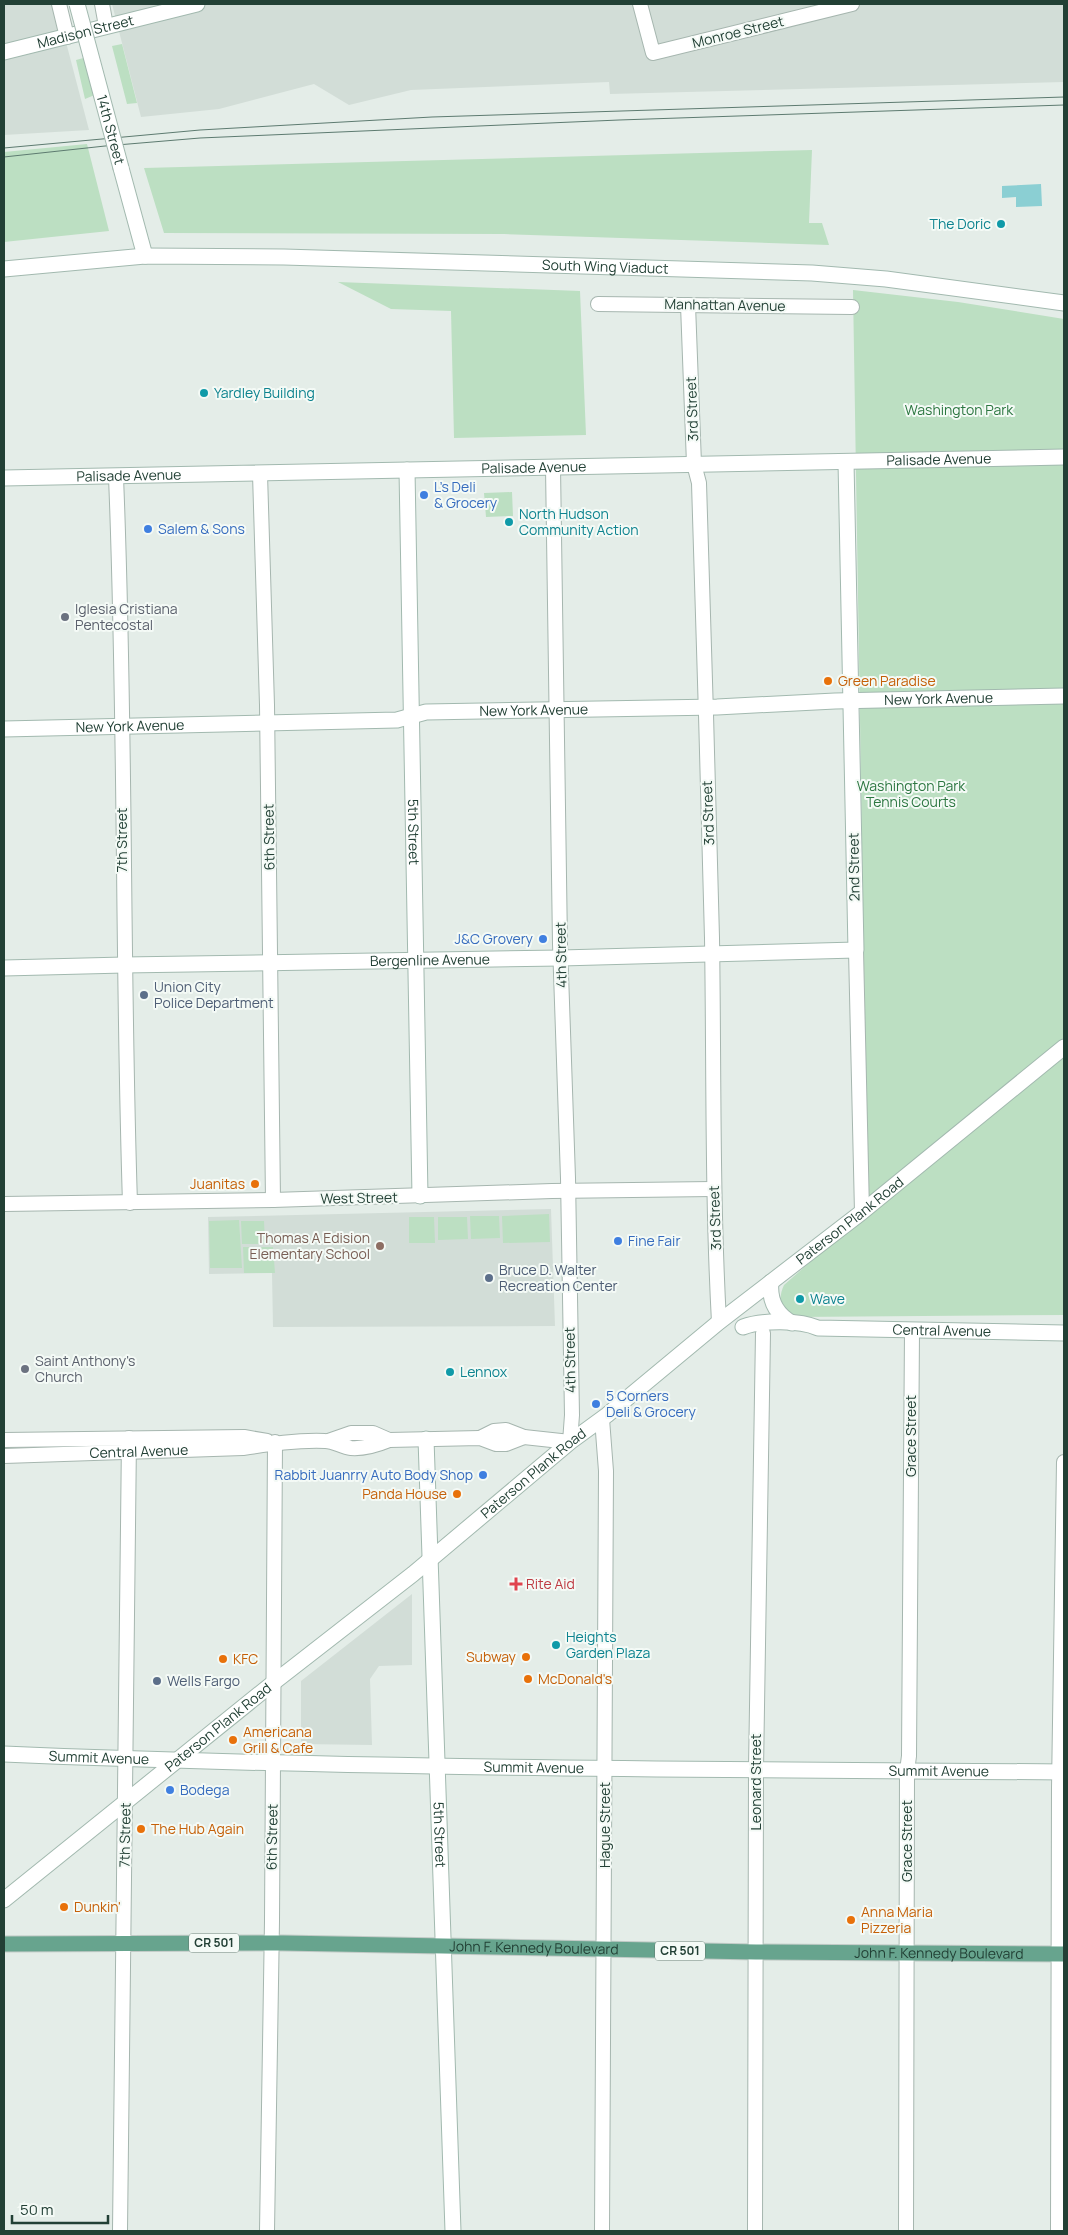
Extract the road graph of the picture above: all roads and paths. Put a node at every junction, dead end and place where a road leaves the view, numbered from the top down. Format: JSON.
{"nodes":[{"id":1,"x":61,"y":4,"type":"edge"},
{"id":2,"x":78,"y":4,"type":"edge"},
{"id":3,"x":102,"y":4,"type":"edge"},
{"id":4,"x":197,"y":4,"type":"edge"},
{"id":5,"x":640,"y":4,"type":"edge"},
{"id":6,"x":852,"y":4,"type":"edge"},
{"id":7,"x":106,"y":26,"type":"junction"},
{"id":8,"x":69,"y":36,"type":"junction"},
{"id":9,"x":4,"y":52,"type":"edge"},
{"id":10,"x":144,"y":256,"type":"junction"},
{"id":11,"x":4,"y":269,"type":"edge"},
{"id":12,"x":1064,"y":302,"type":"edge"},
{"id":13,"x":598,"y":304,"type":"dead end"},
{"id":14,"x":688,"y":305,"type":"junction"},
{"id":15,"x":852,"y":307,"type":"dead end"},
{"id":16,"x":1064,"y":457,"type":"edge"},
{"id":17,"x":846,"y":462,"type":"junction"},
{"id":18,"x":694,"y":464,"type":"junction"},
{"id":19,"x":553,"y":467,"type":"junction"},
{"id":20,"x":407,"y":470,"type":"junction"},
{"id":21,"x":260,"y":474,"type":"junction"},
{"id":22,"x":116,"y":477,"type":"junction"},
{"id":23,"x":4,"y":478,"type":"edge"},
{"id":24,"x":1064,"y":696,"type":"edge"},
{"id":25,"x":851,"y":701,"type":"junction"},
{"id":26,"x":706,"y":707,"type":"junction"},
{"id":27,"x":558,"y":709,"type":"junction"},
{"id":28,"x":412,"y":715,"type":"junction"},
{"id":29,"x":267,"y":723,"type":"junction"},
{"id":30,"x":122,"y":726,"type":"junction"},
{"id":31,"x":4,"y":729,"type":"edge"},
{"id":32,"x":856,"y":950,"type":"junction"},
{"id":33,"x":712,"y":955,"type":"junction"},
{"id":34,"x":561,"y":958,"type":"junction"},
{"id":35,"x":415,"y":961,"type":"junction"},
{"id":36,"x":270,"y":964,"type":"junction"},
{"id":37,"x":124,"y":965,"type":"junction"},
{"id":38,"x":4,"y":968,"type":"edge"},
{"id":39,"x":1064,"y":1047,"type":"edge"},
{"id":40,"x":713,"y":1189,"type":"junction"},
{"id":41,"x":568,"y":1192,"type":"junction"},
{"id":42,"x":420,"y":1196,"type":"junction"},
{"id":43,"x":273,"y":1200,"type":"junction"},
{"id":44,"x":130,"y":1203,"type":"junction"},
{"id":45,"x":4,"y":1204,"type":"edge"},
{"id":46,"x":862,"y":1212,"type":"junction"},
{"id":47,"x":770,"y":1282,"type":"junction"},
{"id":48,"x":718,"y":1322,"type":"junction"},
{"id":49,"x":792,"y":1323,"type":"junction"},
{"id":50,"x":743,"y":1326,"type":"junction"},
{"id":51,"x":818,"y":1328,"type":"junction"},
{"id":52,"x":912,"y":1331,"type":"junction"},
{"id":53,"x":763,"y":1333,"type":"junction"},
{"id":54,"x":1064,"y":1333,"type":"edge"},
{"id":55,"x":602,"y":1419,"type":"junction"},
{"id":56,"x":426,"y":1439,"type":"junction"},
{"id":57,"x":4,"y":1440,"type":"edge"},
{"id":58,"x":275,"y":1442,"type":"junction"},
{"id":59,"x":570,"y":1442,"type":"junction"},
{"id":60,"x":130,"y":1445,"type":"junction"},
{"id":61,"x":4,"y":1456,"type":"edge"},
{"id":62,"x":1064,"y":1462,"type":"edge"},
{"id":63,"x":431,"y":1559,"type":"junction"},
{"id":64,"x":273,"y":1683,"type":"junction"},
{"id":65,"x":4,"y":1754,"type":"edge"},
{"id":66,"x":180,"y":1759,"type":"junction"},
{"id":67,"x":125,"y":1760,"type":"junction"},
{"id":68,"x":273,"y":1762,"type":"junction"},
{"id":69,"x":438,"y":1768,"type":"junction"},
{"id":70,"x":605,"y":1768,"type":"junction"},
{"id":71,"x":756,"y":1769,"type":"junction"},
{"id":72,"x":907,"y":1771,"type":"junction"},
{"id":73,"x":1062,"y":1772,"type":"edge"},
{"id":74,"x":126,"y":1802,"type":"junction"},
{"id":75,"x":4,"y":1900,"type":"edge"},
{"id":76,"x":124,"y":1943,"type":"junction"},
{"id":77,"x":271,"y":1943,"type":"junction"},
{"id":78,"x":4,"y":1944,"type":"edge"},
{"id":79,"x":444,"y":1946,"type":"junction"},
{"id":80,"x":605,"y":1949,"type":"junction"},
{"id":81,"x":756,"y":1952,"type":"junction"},
{"id":82,"x":908,"y":1953,"type":"junction"},
{"id":83,"x":1061,"y":1954,"type":"edge"},
{"id":84,"x":120,"y":2231,"type":"edge"},
{"id":85,"x":267,"y":2231,"type":"edge"},
{"id":86,"x":453,"y":2231,"type":"edge"},
{"id":87,"x":602,"y":2231,"type":"edge"},
{"id":88,"x":756,"y":2231,"type":"edge"},
{"id":89,"x":906,"y":2231,"type":"edge"},
{"id":90,"x":1058,"y":2231,"type":"edge"}],
"edges":[{"from":1,"to":8,"type":"street"},
{"from":2,"to":10,"type":"main road","name":"14th Street","bridge":true},
{"from":3,"to":7,"type":"street"},
{"from":4,"to":7,"type":"main road","name":"Madison Street"},
{"from":5,"to":6,"type":"street","name":"Monroe Street"},
{"from":7,"to":8,"type":"main road","name":"Madison Street"},
{"from":8,"to":9,"type":"main road","name":"Madison Street"},
{"from":10,"to":11,"type":"main road","name":"South Wing Viaduct"},
{"from":10,"to":12,"type":"main road","name":"South Wing Viaduct"},
{"from":13,"to":14,"type":"street","name":"Manhattan Avenue"},
{"from":14,"to":15,"type":"street","name":"Manhattan Avenue"},
{"from":14,"to":18,"type":"street","name":"3rd Street"},
{"from":16,"to":17,"type":"main road","name":"Palisade Avenue"},
{"from":17,"to":18,"type":"main road","name":"Palisade Avenue"},
{"from":17,"to":25,"type":"main road","name":"2nd Street"},
{"from":18,"to":19,"type":"main road","name":"Palisade Avenue"},
{"from":18,"to":26,"type":"street","name":"3rd Street"},
{"from":19,"to":20,"type":"main road","name":"Palisade Avenue"},
{"from":19,"to":27,"type":"street","name":"4th Street"},
{"from":20,"to":21,"type":"main road","name":"Palisade Avenue"},
{"from":20,"to":28,"type":"main road","name":"5th Street"},
{"from":21,"to":22,"type":"main road","name":"Palisade Avenue"},
{"from":21,"to":29,"type":"street","name":"6th Street"},
{"from":22,"to":23,"type":"main road","name":"Palisade Avenue"},
{"from":22,"to":30,"type":"street","name":"7th Street"},
{"from":24,"to":25,"type":"main road","name":"New York Avenue"},
{"from":25,"to":26,"type":"main road","name":"New York Avenue"},
{"from":25,"to":32,"type":"main road","name":"2nd Street"},
{"from":26,"to":27,"type":"main road","name":"New York Avenue"},
{"from":26,"to":33,"type":"street","name":"3rd Street"},
{"from":27,"to":28,"type":"main road","name":"New York Avenue"},
{"from":27,"to":34,"type":"street","name":"4th Street"},
{"from":28,"to":29,"type":"main road","name":"New York Avenue"},
{"from":28,"to":35,"type":"main road","name":"5th Street"},
{"from":29,"to":30,"type":"main road","name":"New York Avenue"},
{"from":29,"to":36,"type":"street","name":"6th Street"},
{"from":30,"to":31,"type":"main road","name":"New York Avenue"},
{"from":30,"to":37,"type":"street","name":"7th Street"},
{"from":32,"to":33,"type":"main road","name":"Bergenline Avenue"},
{"from":32,"to":46,"type":"street","name":"2nd Street"},
{"from":33,"to":34,"type":"main road","name":"Bergenline Avenue"},
{"from":33,"to":40,"type":"street","name":"3rd Street"},
{"from":34,"to":35,"type":"main road","name":"Bergenline Avenue"},
{"from":34,"to":41,"type":"street","name":"4th Street"},
{"from":35,"to":36,"type":"main road","name":"Bergenline Avenue"},
{"from":35,"to":42,"type":"main road","name":"5th Street"},
{"from":36,"to":37,"type":"main road","name":"Bergenline Avenue"},
{"from":36,"to":43,"type":"street","name":"6th Street"},
{"from":37,"to":38,"type":"main road","name":"Bergenline Avenue"},
{"from":37,"to":44,"type":"street","name":"7th Street"},
{"from":39,"to":46,"type":"main road","name":"Paterson Plank Road"},
{"from":40,"to":41,"type":"street","name":"West Street"},
{"from":40,"to":48,"type":"street","name":"3rd Street"},
{"from":41,"to":42,"type":"street","name":"West Street"},
{"from":41,"to":59,"type":"street","name":"4th Street"},
{"from":42,"to":43,"type":"street","name":"West Street"},
{"from":43,"to":44,"type":"street","name":"West Street"},
{"from":44,"to":45,"type":"street","name":"West Street"},
{"from":46,"to":47,"type":"main road","name":"Paterson Plank Road"},
{"from":47,"to":48,"type":"main road","name":"Paterson Plank Road"},
{"from":47,"to":49,"type":"main road"},
{"from":48,"to":50,"type":"main road","name":"Central Avenue"},
{"from":48,"to":55,"type":"main road","name":"Paterson Plank Road"},
{"from":49,"to":50,"type":"main road","name":"Central Avenue"},
{"from":49,"to":51,"type":"main road","name":"Central Avenue"},
{"from":50,"to":53,"type":"main road","name":"Central Avenue"},
{"from":51,"to":52,"type":"main road","name":"Central Avenue"},
{"from":51,"to":53,"type":"main road","name":"Central Avenue"},
{"from":52,"to":54,"type":"main road","name":"Central Avenue"},
{"from":52,"to":72,"type":"street","name":"Grace Street"},
{"from":53,"to":71,"type":"street","name":"Leonard Street"},
{"from":55,"to":59,"type":"main road","name":"Paterson Plank Road"},
{"from":55,"to":70,"type":"street","name":"Hague Street"},
{"from":56,"to":58,"type":"street","name":"Central Avenue"},
{"from":56,"to":59,"type":"street","name":"Central Avenue"},
{"from":56,"to":63,"type":"main road","name":"5th Street"},
{"from":57,"to":60,"type":"street","name":"Central Avenue"},
{"from":58,"to":60,"type":"street","name":"Central Avenue"},
{"from":58,"to":64,"type":"street","name":"6th Street"},
{"from":59,"to":63,"type":"main road","name":"Paterson Plank Road"},
{"from":60,"to":61,"type":"street","name":"Central Avenue"},
{"from":60,"to":67,"type":"street","name":"7th Street"},
{"from":62,"to":73,"type":"street"},
{"from":63,"to":64,"type":"main road","name":"Paterson Plank Road"},
{"from":63,"to":69,"type":"main road","name":"5th Street"},
{"from":64,"to":66,"type":"main road","name":"Paterson Plank Road"},
{"from":64,"to":68,"type":"street","name":"6th Street"},
{"from":65,"to":67,"type":"main road","name":"Summit Avenue"},
{"from":66,"to":67,"type":"main road","name":"Summit Avenue"},
{"from":66,"to":68,"type":"main road","name":"Summit Avenue"},
{"from":66,"to":74,"type":"main road","name":"Paterson Plank Road"},
{"from":67,"to":74,"type":"street","name":"7th Street"},
{"from":68,"to":69,"type":"main road","name":"Summit Avenue"},
{"from":68,"to":77,"type":"street","name":"6th Street"},
{"from":69,"to":70,"type":"main road","name":"Summit Avenue"},
{"from":69,"to":79,"type":"main road","name":"5th Street"},
{"from":70,"to":71,"type":"main road","name":"Summit Avenue"},
{"from":70,"to":80,"type":"street","name":"Hague Street"},
{"from":71,"to":72,"type":"main road","name":"Summit Avenue"},
{"from":71,"to":81,"type":"street","name":"Leonard Street"},
{"from":72,"to":73,"type":"main road","name":"Summit Avenue"},
{"from":72,"to":82,"type":"street","name":"Grace Street"},
{"from":73,"to":83,"type":"street"},
{"from":74,"to":75,"type":"main road","name":"Paterson Plank Road"},
{"from":74,"to":76,"type":"street","name":"7th Street"},
{"from":76,"to":77,"type":"main road","name":"John F. Kennedy Boulevard","number":"CR 501"},
{"from":76,"to":78,"type":"main road","name":"John F. Kennedy Boulevard","number":"CR 501"},
{"from":76,"to":84,"type":"street","name":"7th Street"},
{"from":77,"to":79,"type":"main road","name":"John F. Kennedy Boulevard","number":"CR 501"},
{"from":77,"to":85,"type":"street","name":"6th Street"},
{"from":79,"to":80,"type":"main road","name":"John F. Kennedy Boulevard","number":"CR 501"},
{"from":79,"to":86,"type":"main road","name":"5th Street"},
{"from":80,"to":81,"type":"main road","name":"John F. Kennedy Boulevard","number":"CR 501"},
{"from":80,"to":87,"type":"street","name":"Hague Street"},
{"from":81,"to":82,"type":"main road","name":"John F. Kennedy Boulevard","number":"CR 501"},
{"from":81,"to":88,"type":"street","name":"Leonard Street"},
{"from":82,"to":83,"type":"main road","name":"John F. Kennedy Boulevard","number":"CR 501"},
{"from":82,"to":89,"type":"street","name":"Grace Street"},
{"from":83,"to":90,"type":"street"}]}
